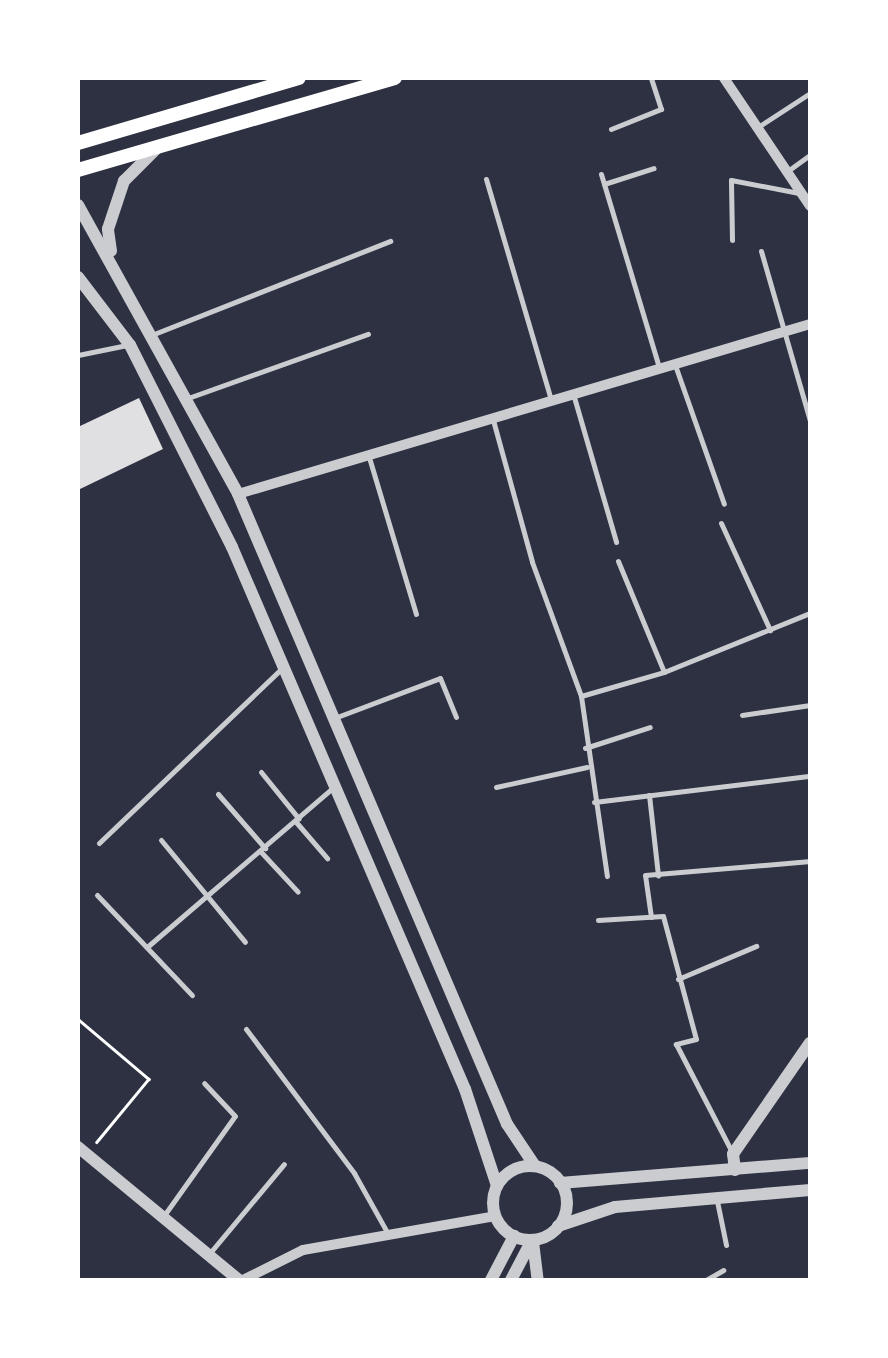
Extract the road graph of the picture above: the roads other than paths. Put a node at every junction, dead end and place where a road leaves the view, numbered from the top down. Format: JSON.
{"nodes":[{"id":1,"x":299,"y":78,"type":"edge"},
{"id":2,"x":395,"y":78,"type":"edge"},
{"id":3,"x":651,"y":78,"type":"edge"},
{"id":4,"x":724,"y":78,"type":"edge"},
{"id":5,"x":810,"y":93,"type":"edge"},
{"id":6,"x":761,"y":125,"type":"junction"},
{"id":7,"x":128,"y":128,"type":"junction"},
{"id":8,"x":610,"y":129,"type":"dead end"},
{"id":9,"x":78,"y":144,"type":"edge"},
{"id":10,"x":157,"y":148,"type":"junction"},
{"id":11,"x":134,"y":153,"type":"junction"},
{"id":12,"x":810,"y":155,"type":"edge"},
{"id":13,"x":654,"y":168,"type":"dead end"},
{"id":14,"x":78,"y":170,"type":"edge"},
{"id":15,"x":786,"y":172,"type":"junction"},
{"id":16,"x":601,"y":174,"type":"dead end"},
{"id":17,"x":486,"y":179,"type":"dead end"},
{"id":18,"x":604,"y":184,"type":"junction"},
{"id":19,"x":802,"y":194,"type":"junction"},
{"id":20,"x":78,"y":205,"type":"edge"},
{"id":21,"x":810,"y":206,"type":"edge"},
{"id":22,"x":732,"y":240,"type":"dead end"},
{"id":23,"x":390,"y":241,"type":"dead end"},
{"id":24,"x":761,"y":251,"type":"dead end"},
{"id":25,"x":112,"y":259,"type":"junction"},
{"id":26,"x":78,"y":278,"type":"edge"},
{"id":27,"x":810,"y":324,"type":"edge"},
{"id":28,"x":784,"y":331,"type":"junction"},
{"id":29,"x":154,"y":334,"type":"junction"},
{"id":30,"x":368,"y":334,"type":"dead end"},
{"id":31,"x":130,"y":345,"type":"junction"},
{"id":32,"x":78,"y":356,"type":"edge"},
{"id":33,"x":674,"y":361,"type":"junction"},
{"id":34,"x":660,"y":368,"type":"junction"},
{"id":35,"x":573,"y":394,"type":"junction"},
{"id":36,"x":188,"y":398,"type":"junction"},
{"id":37,"x":551,"y":400,"type":"junction"},
{"id":38,"x":492,"y":417,"type":"junction"},
{"id":39,"x":810,"y":421,"type":"edge"},
{"id":40,"x":368,"y":454,"type":"junction"},
{"id":41,"x":238,"y":494,"type":"junction"},
{"id":42,"x":724,"y":504,"type":"dead end"},
{"id":43,"x":721,"y":522,"type":"dead end"},
{"id":44,"x":616,"y":542,"type":"dead end"},
{"id":45,"x":618,"y":561,"type":"dead end"},
{"id":46,"x":810,"y":613,"type":"edge"},
{"id":47,"x":416,"y":614,"type":"dead end"},
{"id":48,"x":770,"y":630,"type":"junction"},
{"id":49,"x":284,"y":667,"type":"junction"},
{"id":50,"x":664,"y":672,"type":"junction"},
{"id":51,"x":581,"y":696,"type":"junction"},
{"id":52,"x":810,"y":705,"type":"edge"},
{"id":53,"x":742,"y":716,"type":"dead end"},
{"id":54,"x":334,"y":718,"type":"junction"},
{"id":55,"x":456,"y":718,"type":"dead end"},
{"id":56,"x":650,"y":727,"type":"dead end"},
{"id":57,"x":586,"y":748,"type":"junction"},
{"id":58,"x":587,"y":768,"type":"junction"},
{"id":59,"x":262,"y":772,"type":"dead end"},
{"id":60,"x":810,"y":776,"type":"edge"},
{"id":61,"x":335,"y":786,"type":"junction"},
{"id":62,"x":496,"y":786,"type":"dead end"},
{"id":63,"x":218,"y":794,"type":"dead end"},
{"id":64,"x":649,"y":796,"type":"junction"},
{"id":65,"x":594,"y":802,"type":"junction"},
{"id":66,"x":298,"y":821,"type":"junction"},
{"id":67,"x":161,"y":840,"type":"dead end"},
{"id":68,"x":99,"y":843,"type":"dead end"},
{"id":69,"x":263,"y":850,"type":"junction"},
{"id":70,"x":327,"y":858,"type":"dead end"},
{"id":71,"x":810,"y":860,"type":"edge"},
{"id":72,"x":658,"y":875,"type":"junction"},
{"id":73,"x":607,"y":876,"type":"dead end"},
{"id":74,"x":298,"y":892,"type":"dead end"},
{"id":75,"x":97,"y":894,"type":"dead end"},
{"id":76,"x":206,"y":897,"type":"junction"},
{"id":77,"x":651,"y":917,"type":"junction"},
{"id":78,"x":598,"y":920,"type":"dead end"},
{"id":79,"x":245,"y":942,"type":"dead end"},
{"id":80,"x":147,"y":946,"type":"junction"},
{"id":81,"x":756,"y":946,"type":"dead end"},
{"id":82,"x":678,"y":980,"type":"junction"},
{"id":83,"x":192,"y":995,"type":"dead end"},
{"id":84,"x":246,"y":1029,"type":"dead end"},
{"id":85,"x":810,"y":1042,"type":"edge"},
{"id":86,"x":204,"y":1083,"type":"dead end"},
{"id":87,"x":82,"y":1151,"type":"edge"},
{"id":88,"x":733,"y":1154,"type":"junction"},
{"id":89,"x":810,"y":1163,"type":"edge"},
{"id":90,"x":284,"y":1164,"type":"dead end"},
{"id":91,"x":536,"y":1166,"type":"junction"},
{"id":92,"x":736,"y":1170,"type":"junction"},
{"id":93,"x":560,"y":1183,"type":"junction"},
{"id":94,"x":497,"y":1186,"type":"junction"},
{"id":95,"x":810,"y":1190,"type":"edge"},
{"id":96,"x":716,"y":1198,"type":"junction"},
{"id":97,"x":495,"y":1216,"type":"junction"},
{"id":98,"x":160,"y":1220,"type":"junction"},
{"id":99,"x":558,"y":1226,"type":"junction"},
{"id":100,"x":388,"y":1235,"type":"junction"},
{"id":101,"x":514,"y":1236,"type":"junction"},
{"id":102,"x":532,"y":1240,"type":"junction"},
{"id":103,"x":726,"y":1246,"type":"dead end"},
{"id":104,"x":208,"y":1256,"type":"junction"},
{"id":105,"x":723,"y":1270,"type":"dead end"},
{"id":106,"x":241,"y":1280,"type":"edge"},
{"id":107,"x":491,"y":1280,"type":"edge"},
{"id":108,"x":511,"y":1280,"type":"edge"},
{"id":109,"x":538,"y":1280,"type":"edge"},
{"id":110,"x":706,"y":1280,"type":"edge"}],
"edges":[{"from":1,"to":7,"type":"main road"},
{"from":2,"to":10,"type":"main road"},
{"from":3,"to":8,"type":"lane"},
{"from":4,"to":6,"type":"street"},
{"from":5,"to":6,"type":"lane"},
{"from":6,"to":15,"type":"street"},
{"from":7,"to":9,"type":"main road"},
{"from":7,"to":11,"type":"main road"},
{"from":10,"to":11,"type":"main road"},
{"from":10,"to":25,"type":"street"},
{"from":11,"to":14,"type":"main road"},
{"from":12,"to":15,"type":"lane"},
{"from":13,"to":18,"type":"lane"},
{"from":15,"to":19,"type":"street"},
{"from":16,"to":18,"type":"lane"},
{"from":17,"to":37,"type":"lane"},
{"from":18,"to":34,"type":"lane"},
{"from":19,"to":21,"type":"street"},
{"from":19,"to":22,"type":"lane"},
{"from":20,"to":25,"type":"street"},
{"from":23,"to":29,"type":"lane"},
{"from":24,"to":28,"type":"lane"},
{"from":25,"to":29,"type":"street"},
{"from":26,"to":31,"type":"street"},
{"from":27,"to":28,"type":"street"},
{"from":28,"to":33,"type":"street"},
{"from":28,"to":39,"type":"lane"},
{"from":29,"to":31,"type":"street"},
{"from":29,"to":36,"type":"street"},
{"from":30,"to":36,"type":"lane"},
{"from":31,"to":32,"type":"lane"},
{"from":31,"to":49,"type":"street"},
{"from":33,"to":34,"type":"street"},
{"from":33,"to":42,"type":"lane"},
{"from":34,"to":35,"type":"street"},
{"from":35,"to":37,"type":"street"},
{"from":35,"to":44,"type":"lane"},
{"from":36,"to":41,"type":"street"},
{"from":37,"to":38,"type":"street"},
{"from":38,"to":40,"type":"street"},
{"from":38,"to":51,"type":"lane"},
{"from":40,"to":41,"type":"street"},
{"from":40,"to":47,"type":"lane"},
{"from":41,"to":54,"type":"street"},
{"from":43,"to":48,"type":"lane"},
{"from":45,"to":50,"type":"lane"},
{"from":46,"to":48,"type":"lane"},
{"from":48,"to":50,"type":"lane"},
{"from":49,"to":61,"type":"street"},
{"from":49,"to":68,"type":"lane"},
{"from":50,"to":51,"type":"lane"},
{"from":51,"to":57,"type":"lane"},
{"from":52,"to":53,"type":"lane"},
{"from":54,"to":55,"type":"lane"},
{"from":54,"to":91,"type":"street"},
{"from":56,"to":57,"type":"lane"},
{"from":57,"to":58,"type":"lane"},
{"from":58,"to":62,"type":"lane"},
{"from":58,"to":65,"type":"lane"},
{"from":59,"to":66,"type":"lane"},
{"from":60,"to":64,"type":"lane"},
{"from":61,"to":66,"type":"lane"},
{"from":61,"to":94,"type":"street"},
{"from":63,"to":69,"type":"lane"},
{"from":64,"to":65,"type":"lane"},
{"from":64,"to":72,"type":"lane"},
{"from":65,"to":73,"type":"lane"},
{"from":66,"to":69,"type":"lane"},
{"from":66,"to":70,"type":"lane"},
{"from":67,"to":76,"type":"lane"},
{"from":69,"to":74,"type":"lane"},
{"from":69,"to":76,"type":"lane"},
{"from":71,"to":72,"type":"lane"},
{"from":72,"to":77,"type":"lane"},
{"from":75,"to":80,"type":"lane"},
{"from":76,"to":79,"type":"lane"},
{"from":76,"to":80,"type":"lane"},
{"from":77,"to":78,"type":"lane"},
{"from":77,"to":82,"type":"lane"},
{"from":80,"to":83,"type":"lane"},
{"from":81,"to":82,"type":"lane"},
{"from":82,"to":88,"type":"lane"},
{"from":84,"to":100,"type":"lane"},
{"from":85,"to":88,"type":"street"},
{"from":86,"to":98,"type":"lane"},
{"from":87,"to":98,"type":"street"},
{"from":88,"to":92,"type":"street"},
{"from":89,"to":92,"type":"street"},
{"from":90,"to":104,"type":"lane"},
{"from":91,"to":93,"type":"street"},
{"from":91,"to":94,"type":"street"},
{"from":92,"to":93,"type":"street"},
{"from":93,"to":99,"type":"street"},
{"from":94,"to":97,"type":"street"},
{"from":95,"to":96,"type":"street"},
{"from":96,"to":99,"type":"street"},
{"from":96,"to":103,"type":"lane"},
{"from":97,"to":100,"type":"street"},
{"from":97,"to":101,"type":"street"},
{"from":98,"to":104,"type":"street"},
{"from":99,"to":102,"type":"street"},
{"from":100,"to":106,"type":"street"},
{"from":101,"to":102,"type":"street"},
{"from":101,"to":107,"type":"street"},
{"from":102,"to":108,"type":"street"},
{"from":102,"to":109,"type":"street"},
{"from":104,"to":106,"type":"street"},
{"from":105,"to":110,"type":"lane"}]}
